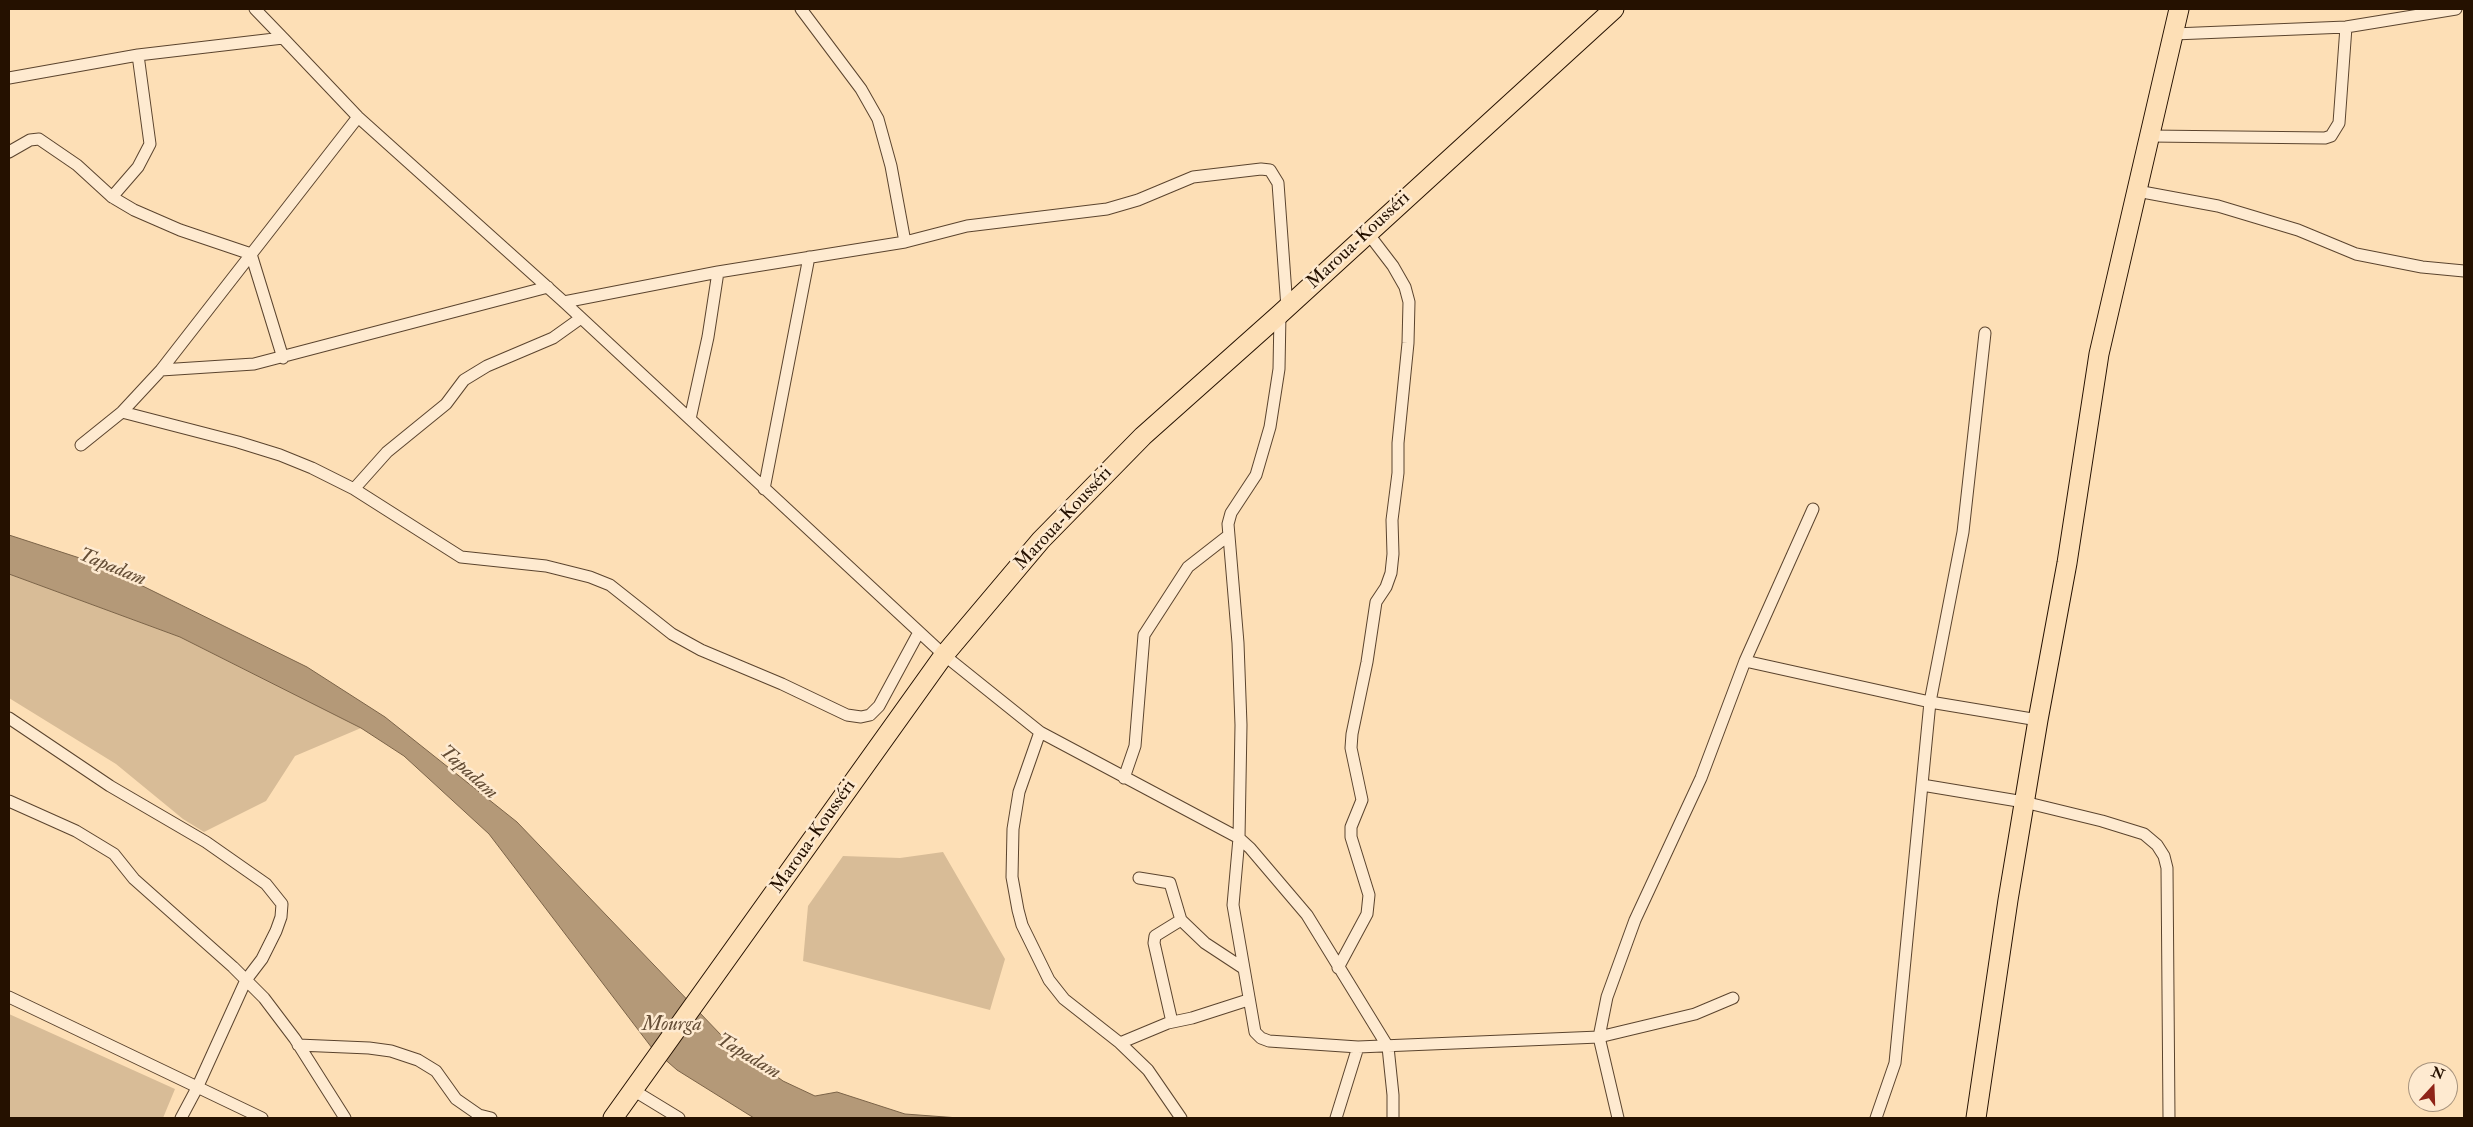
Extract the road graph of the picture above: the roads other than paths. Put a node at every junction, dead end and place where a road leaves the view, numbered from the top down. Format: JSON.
{"nodes":[{"id":1,"x":255,"y":9,"type":"edge"},
{"id":2,"x":801,"y":9,"type":"edge"},
{"id":3,"x":1614,"y":9,"type":"edge"},
{"id":4,"x":2179,"y":9,"type":"edge"},
{"id":5,"x":2456,"y":9,"type":"edge"},
{"id":6,"x":2346,"y":27,"type":"junction"},
{"id":7,"x":2174,"y":34,"type":"junction"},
{"id":8,"x":282,"y":38,"type":"junction"},
{"id":9,"x":138,"y":55,"type":"junction"},
{"id":10,"x":9,"y":78,"type":"edge"},
{"id":11,"x":358,"y":117,"type":"junction"},
{"id":12,"x":2150,"y":136,"type":"junction"},
{"id":13,"x":9,"y":152,"type":"edge"},
{"id":14,"x":2137,"y":192,"type":"junction"},
{"id":15,"x":112,"y":197,"type":"junction"},
{"id":16,"x":1367,"y":232,"type":"junction"},
{"id":17,"x":905,"y":242,"type":"junction"},
{"id":18,"x":251,"y":254,"type":"junction"},
{"id":19,"x":809,"y":257,"type":"junction"},
{"id":20,"x":2464,"y":271,"type":"edge"},
{"id":21,"x":718,"y":272,"type":"junction"},
{"id":22,"x":548,"y":287,"type":"junction"},
{"id":23,"x":564,"y":302,"type":"junction"},
{"id":24,"x":1284,"y":311,"type":"junction"},
{"id":25,"x":581,"y":318,"type":"junction"},
{"id":26,"x":1985,"y":333,"type":"dead end"},
{"id":27,"x":283,"y":358,"type":"junction"},
{"id":28,"x":161,"y":370,"type":"junction"},
{"id":29,"x":122,"y":412,"type":"junction"},
{"id":30,"x":690,"y":419,"type":"junction"},
{"id":31,"x":82,"y":445,"type":"dead end"},
{"id":32,"x":764,"y":489,"type":"junction"},
{"id":33,"x":354,"y":490,"type":"junction"},
{"id":34,"x":1813,"y":509,"type":"dead end"},
{"id":35,"x":1229,"y":535,"type":"junction"},
{"id":36,"x":919,"y":632,"type":"junction"},
{"id":37,"x":944,"y":655,"type":"junction"},
{"id":38,"x":1745,"y":661,"type":"junction"},
{"id":39,"x":1930,"y":702,"type":"junction"},
{"id":40,"x":9,"y":718,"type":"edge"},
{"id":41,"x":2038,"y":720,"type":"junction"},
{"id":42,"x":1040,"y":732,"type":"junction"},
{"id":43,"x":1124,"y":778,"type":"junction"},
{"id":44,"x":1922,"y":785,"type":"junction"},
{"id":45,"x":9,"y":801,"type":"edge"},
{"id":46,"x":2024,"y":802,"type":"junction"},
{"id":47,"x":1239,"y":838,"type":"junction"},
{"id":48,"x":1138,"y":878,"type":"dead end"},
{"id":49,"x":1181,"y":920,"type":"junction"},
{"id":50,"x":1243,"y":968,"type":"junction"},
{"id":51,"x":1338,"y":968,"type":"junction"},
{"id":52,"x":246,"y":980,"type":"junction"},
{"id":53,"x":9,"y":997,"type":"edge"},
{"id":54,"x":1733,"y":998,"type":"dead end"},
{"id":55,"x":1248,"y":1000,"type":"junction"},
{"id":56,"x":1172,"y":1022,"type":"junction"},
{"id":57,"x":1600,"y":1037,"type":"junction"},
{"id":58,"x":1120,"y":1043,"type":"junction"},
{"id":59,"x":298,"y":1045,"type":"junction"},
{"id":60,"x":1358,"y":1047,"type":"junction"},
{"id":61,"x":1388,"y":1047,"type":"junction"},
{"id":62,"x":197,"y":1088,"type":"junction"},
{"id":63,"x":633,"y":1090,"type":"junction"},
{"id":64,"x":181,"y":1118,"type":"edge"},
{"id":65,"x":262,"y":1118,"type":"edge"},
{"id":66,"x":345,"y":1118,"type":"edge"},
{"id":67,"x":491,"y":1118,"type":"edge"},
{"id":68,"x":613,"y":1118,"type":"edge"},
{"id":69,"x":679,"y":1118,"type":"edge"},
{"id":70,"x":1181,"y":1118,"type":"edge"},
{"id":71,"x":1336,"y":1118,"type":"edge"},
{"id":72,"x":1393,"y":1118,"type":"edge"},
{"id":73,"x":1618,"y":1118,"type":"edge"},
{"id":74,"x":1876,"y":1118,"type":"edge"},
{"id":75,"x":1976,"y":1118,"type":"edge"},
{"id":76,"x":2169,"y":1118,"type":"edge"}],
"edges":[{"from":1,"to":8,"type":"street"},
{"from":2,"to":17,"type":"street"},
{"from":3,"to":16,"type":"main road","name":"Maroua-Kousséri"},
{"from":4,"to":7,"type":"main road"},
{"from":5,"to":6,"type":"street"},
{"from":6,"to":7,"type":"street"},
{"from":6,"to":12,"type":"street"},
{"from":7,"to":12,"type":"main road"},
{"from":8,"to":9,"type":"street"},
{"from":8,"to":11,"type":"street"},
{"from":9,"to":10,"type":"street"},
{"from":9,"to":15,"type":"street"},
{"from":11,"to":18,"type":"street"},
{"from":11,"to":22,"type":"street"},
{"from":12,"to":14,"type":"main road"},
{"from":13,"to":15,"type":"street"},
{"from":14,"to":20,"type":"street"},
{"from":14,"to":41,"type":"main road"},
{"from":15,"to":18,"type":"street"},
{"from":16,"to":24,"type":"main road","name":"Maroua-Kousséri"},
{"from":16,"to":51,"type":"street"},
{"from":17,"to":19,"type":"street"},
{"from":17,"to":24,"type":"street"},
{"from":18,"to":27,"type":"street"},
{"from":18,"to":28,"type":"street"},
{"from":19,"to":21,"type":"street"},
{"from":19,"to":32,"type":"street"},
{"from":21,"to":23,"type":"street"},
{"from":21,"to":30,"type":"street"},
{"from":22,"to":23,"type":"street"},
{"from":22,"to":27,"type":"street"},
{"from":23,"to":25,"type":"street"},
{"from":24,"to":35,"type":"street"},
{"from":24,"to":37,"type":"main road","name":"Maroua-Kousséri"},
{"from":25,"to":30,"type":"street"},
{"from":25,"to":33,"type":"street"},
{"from":26,"to":39,"type":"street"},
{"from":27,"to":28,"type":"street"},
{"from":28,"to":29,"type":"street"},
{"from":29,"to":31,"type":"street"},
{"from":29,"to":33,"type":"street"},
{"from":30,"to":32,"type":"street"},
{"from":32,"to":36,"type":"street"},
{"from":33,"to":36,"type":"street"},
{"from":34,"to":38,"type":"street"},
{"from":35,"to":43,"type":"street"},
{"from":35,"to":47,"type":"street"},
{"from":36,"to":37,"type":"street"},
{"from":37,"to":42,"type":"street"},
{"from":37,"to":63,"type":"main road","name":"Maroua-Kousséri"},
{"from":38,"to":39,"type":"street"},
{"from":38,"to":57,"type":"street"},
{"from":39,"to":41,"type":"street"},
{"from":39,"to":44,"type":"street"},
{"from":40,"to":52,"type":"street"},
{"from":41,"to":46,"type":"main road"},
{"from":42,"to":43,"type":"street"},
{"from":42,"to":58,"type":"street"},
{"from":43,"to":47,"type":"street"},
{"from":44,"to":46,"type":"street"},
{"from":44,"to":74,"type":"street"},
{"from":45,"to":52,"type":"street"},
{"from":46,"to":75,"type":"main road"},
{"from":46,"to":76,"type":"street"},
{"from":47,"to":50,"type":"street"},
{"from":47,"to":51,"type":"street"},
{"from":48,"to":49,"type":"street"},
{"from":49,"to":50,"type":"street"},
{"from":49,"to":56,"type":"street"},
{"from":50,"to":55,"type":"street"},
{"from":51,"to":61,"type":"street"},
{"from":52,"to":59,"type":"street"},
{"from":52,"to":62,"type":"street"},
{"from":53,"to":62,"type":"street"},
{"from":54,"to":57,"type":"street"},
{"from":55,"to":56,"type":"street"},
{"from":55,"to":60,"type":"street"},
{"from":56,"to":58,"type":"street"},
{"from":57,"to":61,"type":"street"},
{"from":57,"to":73,"type":"street"},
{"from":58,"to":70,"type":"street"},
{"from":59,"to":66,"type":"street"},
{"from":59,"to":67,"type":"street"},
{"from":60,"to":61,"type":"street"},
{"from":60,"to":71,"type":"street"},
{"from":61,"to":72,"type":"street"},
{"from":62,"to":64,"type":"street"},
{"from":62,"to":65,"type":"street"},
{"from":63,"to":68,"type":"main road","name":"Maroua-Kousséri"},
{"from":63,"to":69,"type":"street"}]}
